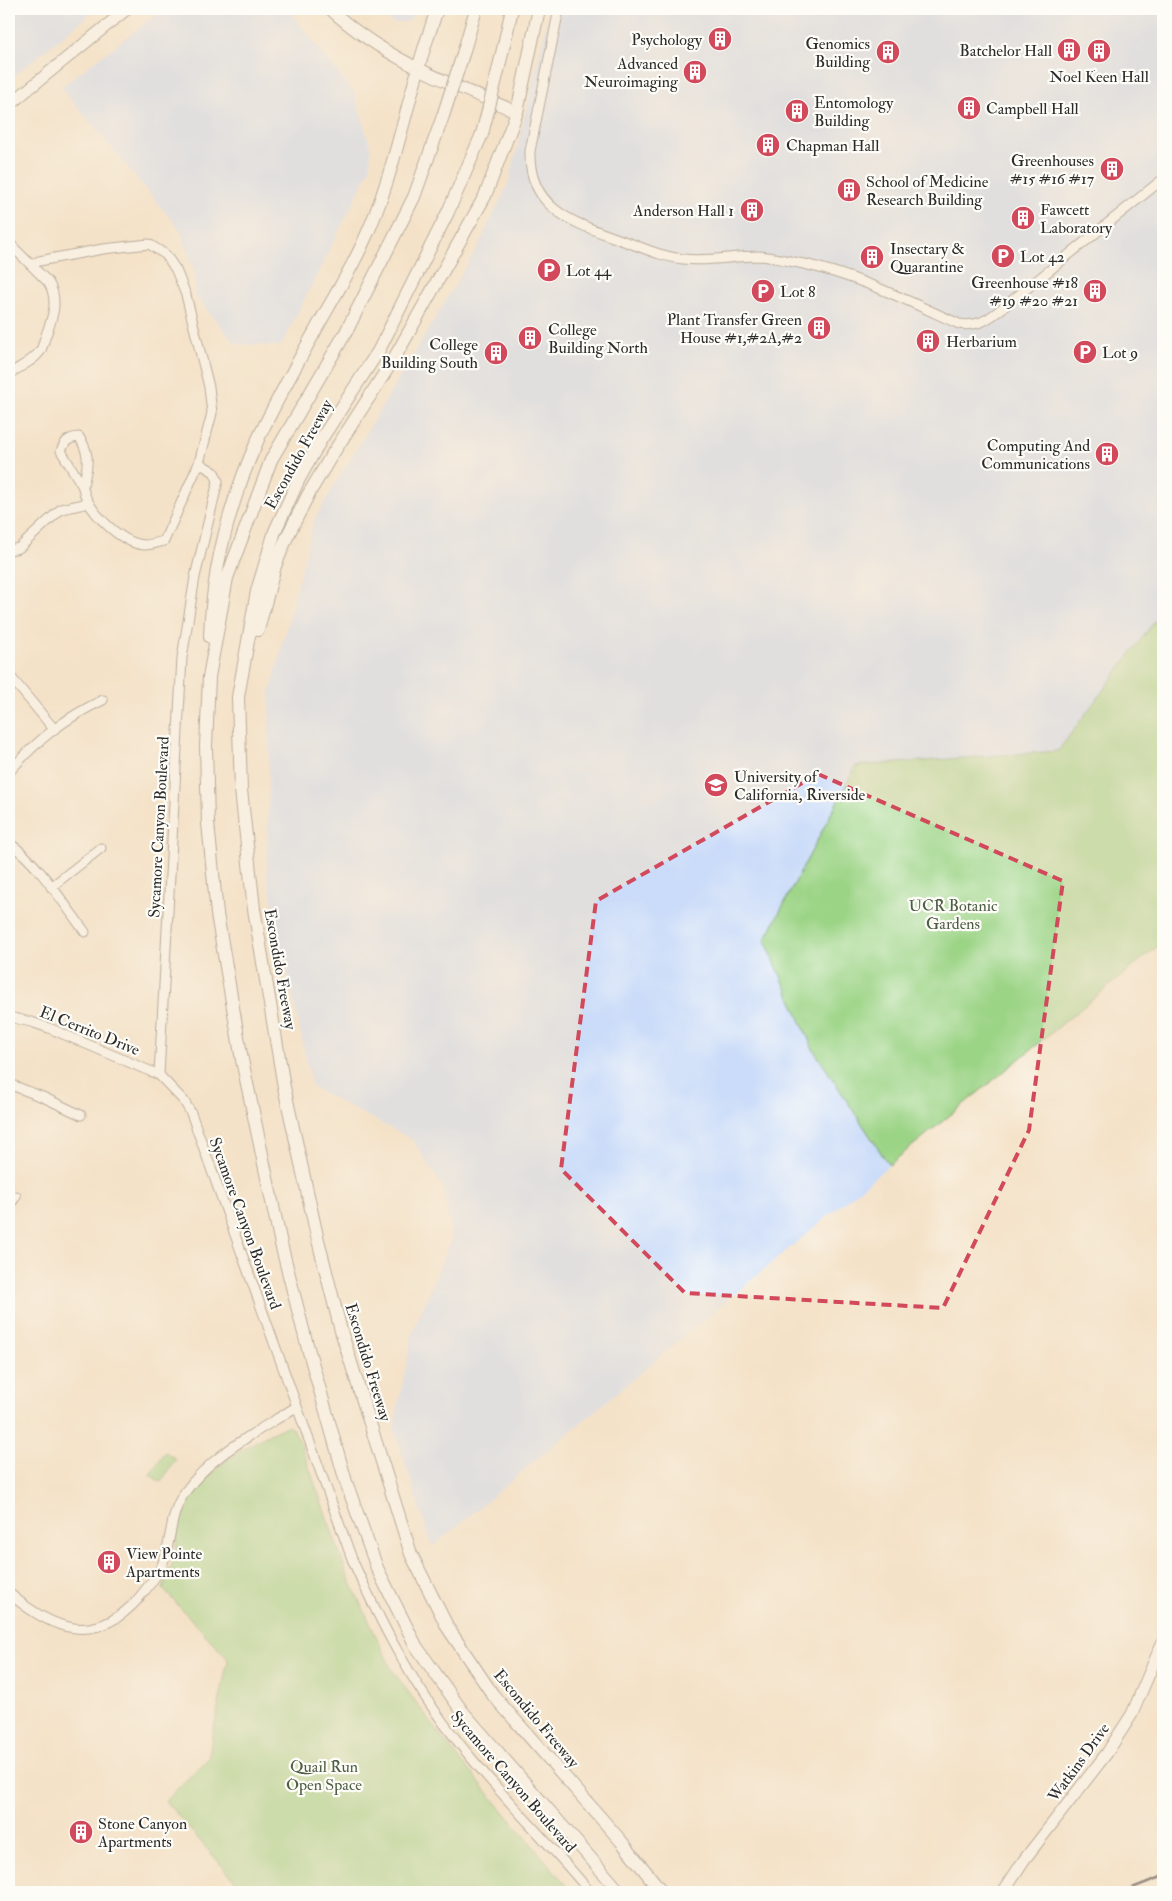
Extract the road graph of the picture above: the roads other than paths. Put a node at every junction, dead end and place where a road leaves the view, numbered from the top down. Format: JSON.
{"nodes":[{"id":1,"x":127,"y":9,"type":"edge"},
{"id":2,"x":330,"y":9,"type":"edge"},
{"id":3,"x":437,"y":9,"type":"edge"},
{"id":4,"x":476,"y":9,"type":"edge"},
{"id":5,"x":512,"y":9,"type":"edge"},
{"id":6,"x":539,"y":9,"type":"edge"},
{"id":7,"x":560,"y":9,"type":"edge"},
{"id":8,"x":418,"y":69,"type":"junction"},
{"id":9,"x":9,"y":105,"type":"edge"},
{"id":10,"x":518,"y":112,"type":"junction"},
{"id":11,"x":1163,"y":179,"type":"edge"},
{"id":12,"x":9,"y":243,"type":"edge"},
{"id":13,"x":32,"y":265,"type":"junction"},
{"id":14,"x":9,"y":374,"type":"edge"},
{"id":15,"x":199,"y":464,"type":"junction"},
{"id":16,"x":83,"y":487,"type":"junction"},
{"id":17,"x":89,"y":503,"type":"junction"},
{"id":18,"x":9,"y":550,"type":"edge"},
{"id":19,"x":9,"y":676,"type":"edge"},
{"id":20,"x":208,"y":677,"type":"junction"},
{"id":21,"x":238,"y":697,"type":"junction"},
{"id":22,"x":103,"y":700,"type":"dead end"},
{"id":23,"x":54,"y":728,"type":"junction"},
{"id":24,"x":9,"y":772,"type":"edge"},
{"id":25,"x":9,"y":843,"type":"edge"},
{"id":26,"x":101,"y":848,"type":"dead end"},
{"id":27,"x":51,"y":887,"type":"junction"},
{"id":28,"x":85,"y":932,"type":"dead end"},
{"id":29,"x":9,"y":1017,"type":"edge"},
{"id":30,"x":159,"y":1075,"type":"junction"},
{"id":31,"x":9,"y":1084,"type":"edge"},
{"id":32,"x":81,"y":1115,"type":"dead end"},
{"id":33,"x":16,"y":1196,"type":"dead end"},
{"id":34,"x":9,"y":1206,"type":"edge"},
{"id":35,"x":296,"y":1407,"type":"junction"},
{"id":36,"x":9,"y":1594,"type":"edge"},
{"id":37,"x":1163,"y":1641,"type":"edge"},
{"id":38,"x":590,"y":1892,"type":"edge"},
{"id":39,"x":620,"y":1892,"type":"edge"},
{"id":40,"x":662,"y":1892,"type":"edge"},
{"id":41,"x":1003,"y":1892,"type":"edge"}],
"edges":[{"from":1,"to":9,"type":"main road"},
{"from":2,"to":8,"type":"main road"},
{"from":3,"to":8,"type":"highway"},
{"from":4,"to":20,"type":"highway","name":"Escondido Freeway","bridge":true},
{"from":5,"to":21,"type":"highway","name":"Escondido Freeway","bridge":true},
{"from":6,"to":10,"type":"highway"},
{"from":7,"to":11,"type":"street"},
{"from":8,"to":10,"type":"main road"},
{"from":8,"to":20,"type":"highway"},
{"from":10,"to":21,"type":"highway"},
{"from":12,"to":13,"type":"street"},
{"from":13,"to":14,"type":"street"},
{"from":13,"to":15,"type":"street"},
{"from":15,"to":17,"type":"street"},
{"from":15,"to":30,"type":"street","name":"Sycamore Canyon Boulevard"},
{"from":16,"to":16,"type":"street"},
{"from":16,"to":17,"type":"street"},
{"from":17,"to":18,"type":"street"},
{"from":19,"to":23,"type":"street"},
{"from":20,"to":39,"type":"highway","name":"Escondido Freeway"},
{"from":21,"to":40,"type":"highway","name":"Escondido Freeway"},
{"from":22,"to":23,"type":"street"},
{"from":23,"to":24,"type":"street"},
{"from":25,"to":27,"type":"street"},
{"from":26,"to":27,"type":"street"},
{"from":27,"to":28,"type":"street"},
{"from":29,"to":30,"type":"street","name":"El Cerrito Drive"},
{"from":30,"to":35,"type":"street","name":"Sycamore Canyon Boulevard"},
{"from":31,"to":32,"type":"street"},
{"from":33,"to":34,"type":"street"},
{"from":35,"to":36,"type":"street"},
{"from":35,"to":38,"type":"street","name":"Sycamore Canyon Boulevard"},
{"from":37,"to":41,"type":"main road","name":"Watkins Drive"}]}
